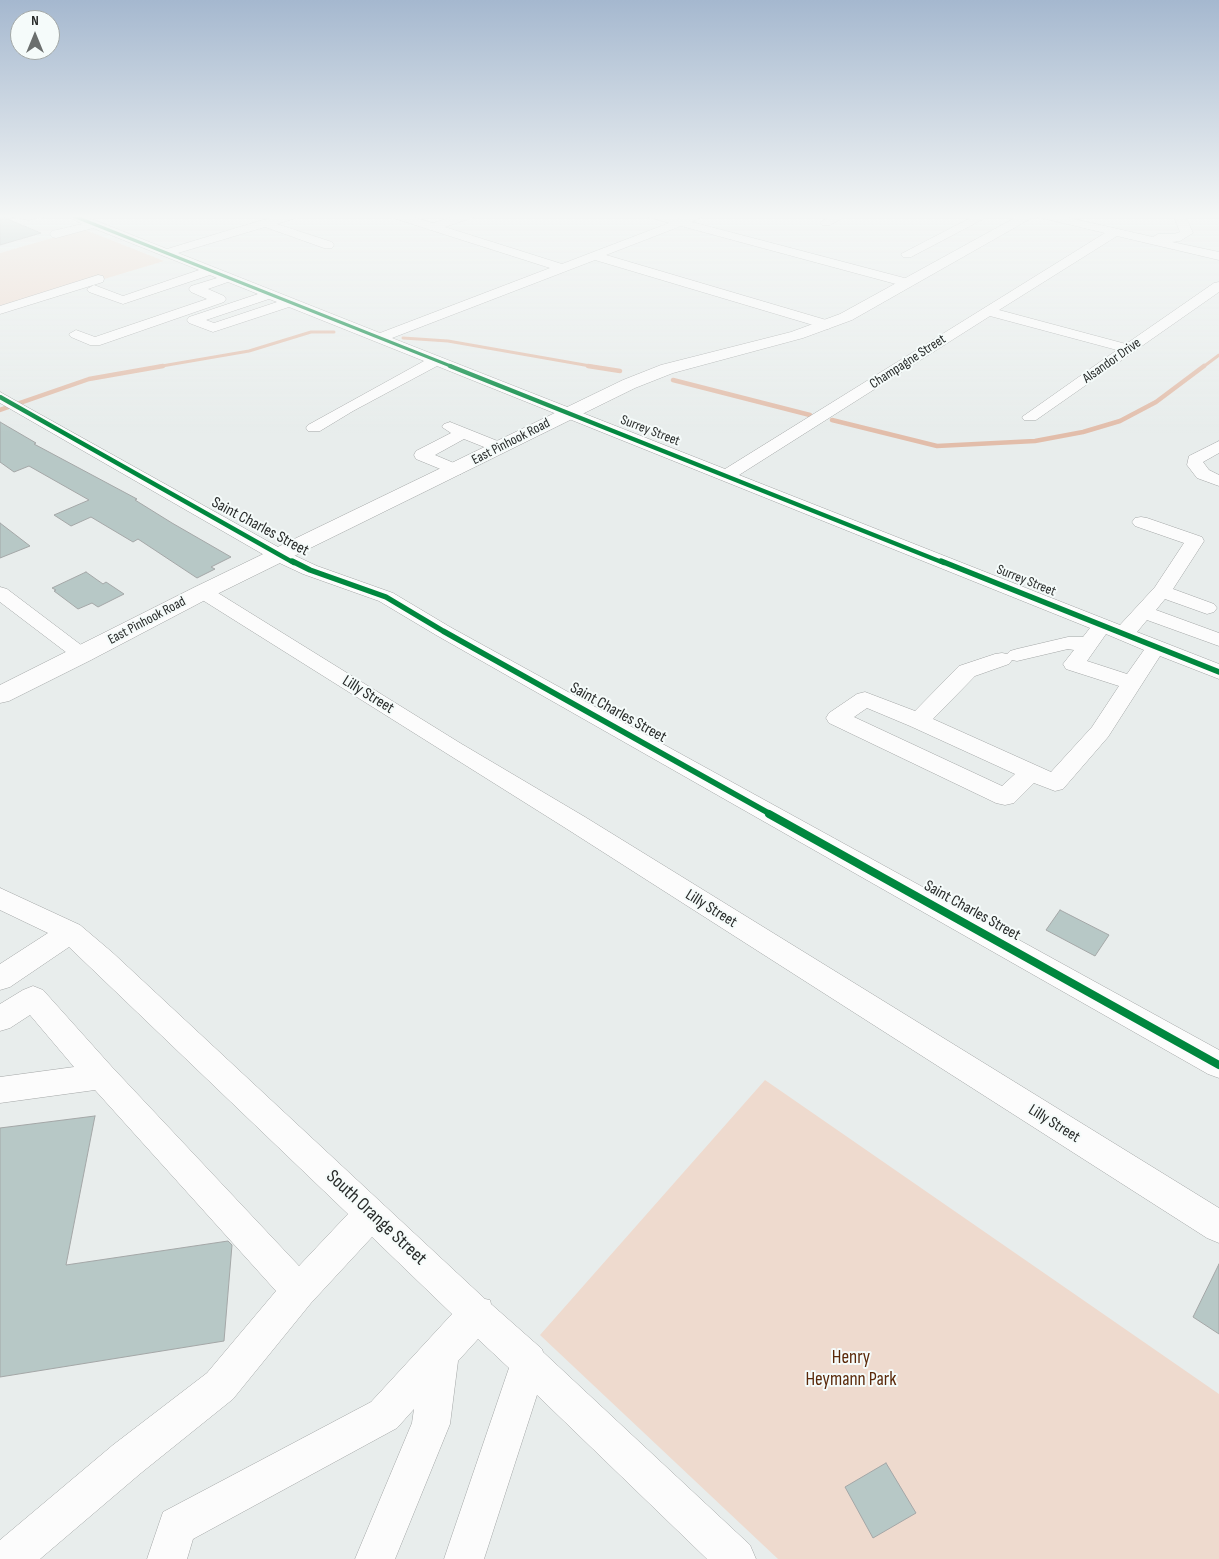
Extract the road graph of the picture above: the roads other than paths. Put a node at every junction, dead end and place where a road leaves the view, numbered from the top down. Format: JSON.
{"nodes":[{"id":1,"x":82,"y":288,"type":"edge"},
{"id":2,"x":102,"y":288,"type":"edge"},
{"id":3,"x":159,"y":288,"type":"edge"},
{"id":4,"x":200,"y":288,"type":"edge"},
{"id":5,"x":251,"y":288,"type":"edge"},
{"id":6,"x":255,"y":288,"type":"edge"},
{"id":7,"x":511,"y":288,"type":"edge"},
{"id":8,"x":703,"y":288,"type":"edge"},
{"id":9,"x":899,"y":288,"type":"edge"},
{"id":10,"x":1025,"y":288,"type":"edge"},
{"id":11,"x":1217,"y":288,"type":"edge"},
{"id":12,"x":270,"y":294,"type":"junction"},
{"id":13,"x":219,"y":299,"type":"junction"},
{"id":14,"x":290,"y":302,"type":"junction"},
{"id":15,"x":0,"y":310,"type":"edge"},
{"id":16,"x":987,"y":311,"type":"junction"},
{"id":17,"x":828,"y":325,"type":"junction"},
{"id":18,"x":76,"y":334,"type":"dead end"},
{"id":19,"x":382,"y":337,"type":"junction"},
{"id":20,"x":1129,"y":350,"type":"junction"},
{"id":21,"x":437,"y":360,"type":"junction"},
{"id":22,"x":10,"y":402,"type":"edge"},
{"id":23,"x":568,"y":412,"type":"junction"},
{"id":24,"x":1030,"y":417,"type":"dead end"},
{"id":25,"x":314,"y":428,"type":"dead end"},
{"id":26,"x":1219,"y":446,"type":"edge"},
{"id":27,"x":499,"y":448,"type":"junction"},
{"id":28,"x":455,"y":470,"type":"junction"},
{"id":29,"x":727,"y":475,"type":"junction"},
{"id":30,"x":1219,"y":481,"type":"edge"},
{"id":31,"x":1141,"y":522,"type":"dead end"},
{"id":32,"x":280,"y":556,"type":"junction"},
{"id":33,"x":1162,"y":591,"type":"junction"},
{"id":34,"x":203,"y":592,"type":"junction"},
{"id":35,"x":0,"y":594,"type":"edge"},
{"id":36,"x":1207,"y":608,"type":"dead end"},
{"id":37,"x":1144,"y":612,"type":"junction"},
{"id":38,"x":1102,"y":625,"type":"junction"},
{"id":39,"x":1124,"y":634,"type":"junction"},
{"id":40,"x":1219,"y":640,"type":"edge"},
{"id":41,"x":1088,"y":644,"type":"junction"},
{"id":42,"x":1156,"y":647,"type":"junction"},
{"id":43,"x":82,"y":655,"type":"junction"},
{"id":44,"x":1018,"y":655,"type":"junction"},
{"id":45,"x":1074,"y":664,"type":"junction"},
{"id":46,"x":1219,"y":672,"type":"edge"},
{"id":47,"x":1133,"y":684,"type":"junction"},
{"id":48,"x":0,"y":695,"type":"edge"},
{"id":49,"x":918,"y":721,"type":"junction"},
{"id":50,"x":1031,"y":773,"type":"junction"},
{"id":51,"x":0,"y":898,"type":"edge"},
{"id":52,"x":70,"y":932,"type":"junction"},
{"id":53,"x":0,"y":979,"type":"edge"},
{"id":54,"x":0,"y":1019,"type":"edge"},
{"id":55,"x":1219,"y":1065,"type":"edge"},
{"id":56,"x":101,"y":1076,"type":"junction"},
{"id":57,"x":0,"y":1090,"type":"edge"},
{"id":58,"x":371,"y":1213,"type":"junction"},
{"id":59,"x":1219,"y":1227,"type":"edge"},
{"id":60,"x":299,"y":1291,"type":"junction"},
{"id":61,"x":477,"y":1313,"type":"junction"},
{"id":62,"x":441,"y":1352,"type":"junction"},
{"id":63,"x":529,"y":1362,"type":"junction"},
{"id":64,"x":727,"y":1556,"type":"edge"},
{"id":65,"x":9,"y":1559,"type":"edge"},
{"id":66,"x":167,"y":1559,"type":"edge"},
{"id":67,"x":375,"y":1559,"type":"edge"},
{"id":68,"x":464,"y":1559,"type":"edge"}],
"edges":[{"from":1,"to":15,"type":"street"},
{"from":2,"to":3,"type":"street"},
{"from":4,"to":13,"type":"street"},
{"from":5,"to":13,"type":"street"},
{"from":6,"to":12,"type":"street","name":"Surrey Street"},
{"from":7,"to":19,"type":"street"},
{"from":8,"to":17,"type":"street"},
{"from":9,"to":17,"type":"main road","name":"East Pinhook Road"},
{"from":10,"to":16,"type":"street","name":"Champagne Street"},
{"from":11,"to":20,"type":"street","name":"Alsandor Drive"},
{"from":12,"to":14,"type":"street","name":"Surrey Street"},
{"from":12,"to":14,"type":"street"},
{"from":13,"to":18,"type":"street"},
{"from":14,"to":19,"type":"street","name":"Surrey Street"},
{"from":16,"to":20,"type":"street"},
{"from":16,"to":29,"type":"street","name":"Champagne Street"},
{"from":17,"to":23,"type":"main road","name":"East Pinhook Road"},
{"from":19,"to":21,"type":"street","name":"Surrey Street"},
{"from":20,"to":24,"type":"street","name":"Alsandor Drive"},
{"from":21,"to":23,"type":"street","name":"Surrey Street"},
{"from":21,"to":25,"type":"street"},
{"from":22,"to":32,"type":"street","name":"Saint Charles Street"},
{"from":23,"to":27,"type":"main road","name":"East Pinhook Road"},
{"from":23,"to":29,"type":"street","name":"Surrey Street"},
{"from":26,"to":30,"type":"street"},
{"from":27,"to":28,"type":"main road","name":"East Pinhook Road"},
{"from":27,"to":28,"type":"street"},
{"from":28,"to":32,"type":"main road","name":"East Pinhook Road"},
{"from":29,"to":38,"type":"street","name":"Surrey Street"},
{"from":31,"to":33,"type":"street"},
{"from":32,"to":34,"type":"main road","name":"East Pinhook Road"},
{"from":32,"to":55,"type":"street","name":"Saint Charles Street"},
{"from":33,"to":36,"type":"street"},
{"from":33,"to":37,"type":"street"},
{"from":34,"to":43,"type":"main road","name":"East Pinhook Road"},
{"from":34,"to":59,"type":"street","name":"Lilly Street"},
{"from":35,"to":43,"type":"street"},
{"from":37,"to":39,"type":"street"},
{"from":37,"to":40,"type":"street"},
{"from":38,"to":39,"type":"street","name":"Surrey Street"},
{"from":38,"to":41,"type":"street"},
{"from":39,"to":42,"type":"street","name":"Surrey Street"},
{"from":41,"to":44,"type":"street"},
{"from":41,"to":45,"type":"street"},
{"from":42,"to":46,"type":"street","name":"Surrey Street"},
{"from":42,"to":47,"type":"street"},
{"from":43,"to":48,"type":"main road","name":"East Pinhook Road"},
{"from":44,"to":45,"type":"street"},
{"from":44,"to":49,"type":"street"},
{"from":45,"to":47,"type":"street"},
{"from":47,"to":50,"type":"street"},
{"from":49,"to":50,"type":"street"},
{"from":49,"to":50,"type":"street"},
{"from":51,"to":52,"type":"street","name":"South Orange Street"},
{"from":52,"to":53,"type":"street"},
{"from":52,"to":58,"type":"street","name":"South Orange Street"},
{"from":54,"to":56,"type":"street"},
{"from":56,"to":57,"type":"street"},
{"from":56,"to":60,"type":"street"},
{"from":58,"to":60,"type":"street"},
{"from":58,"to":61,"type":"street","name":"South Orange Street"},
{"from":60,"to":65,"type":"street"},
{"from":61,"to":62,"type":"street"},
{"from":61,"to":63,"type":"street","name":"South Orange Street"},
{"from":62,"to":66,"type":"street"},
{"from":62,"to":67,"type":"street"},
{"from":63,"to":64,"type":"street","name":"South Orange Street"},
{"from":63,"to":68,"type":"street"}]}
